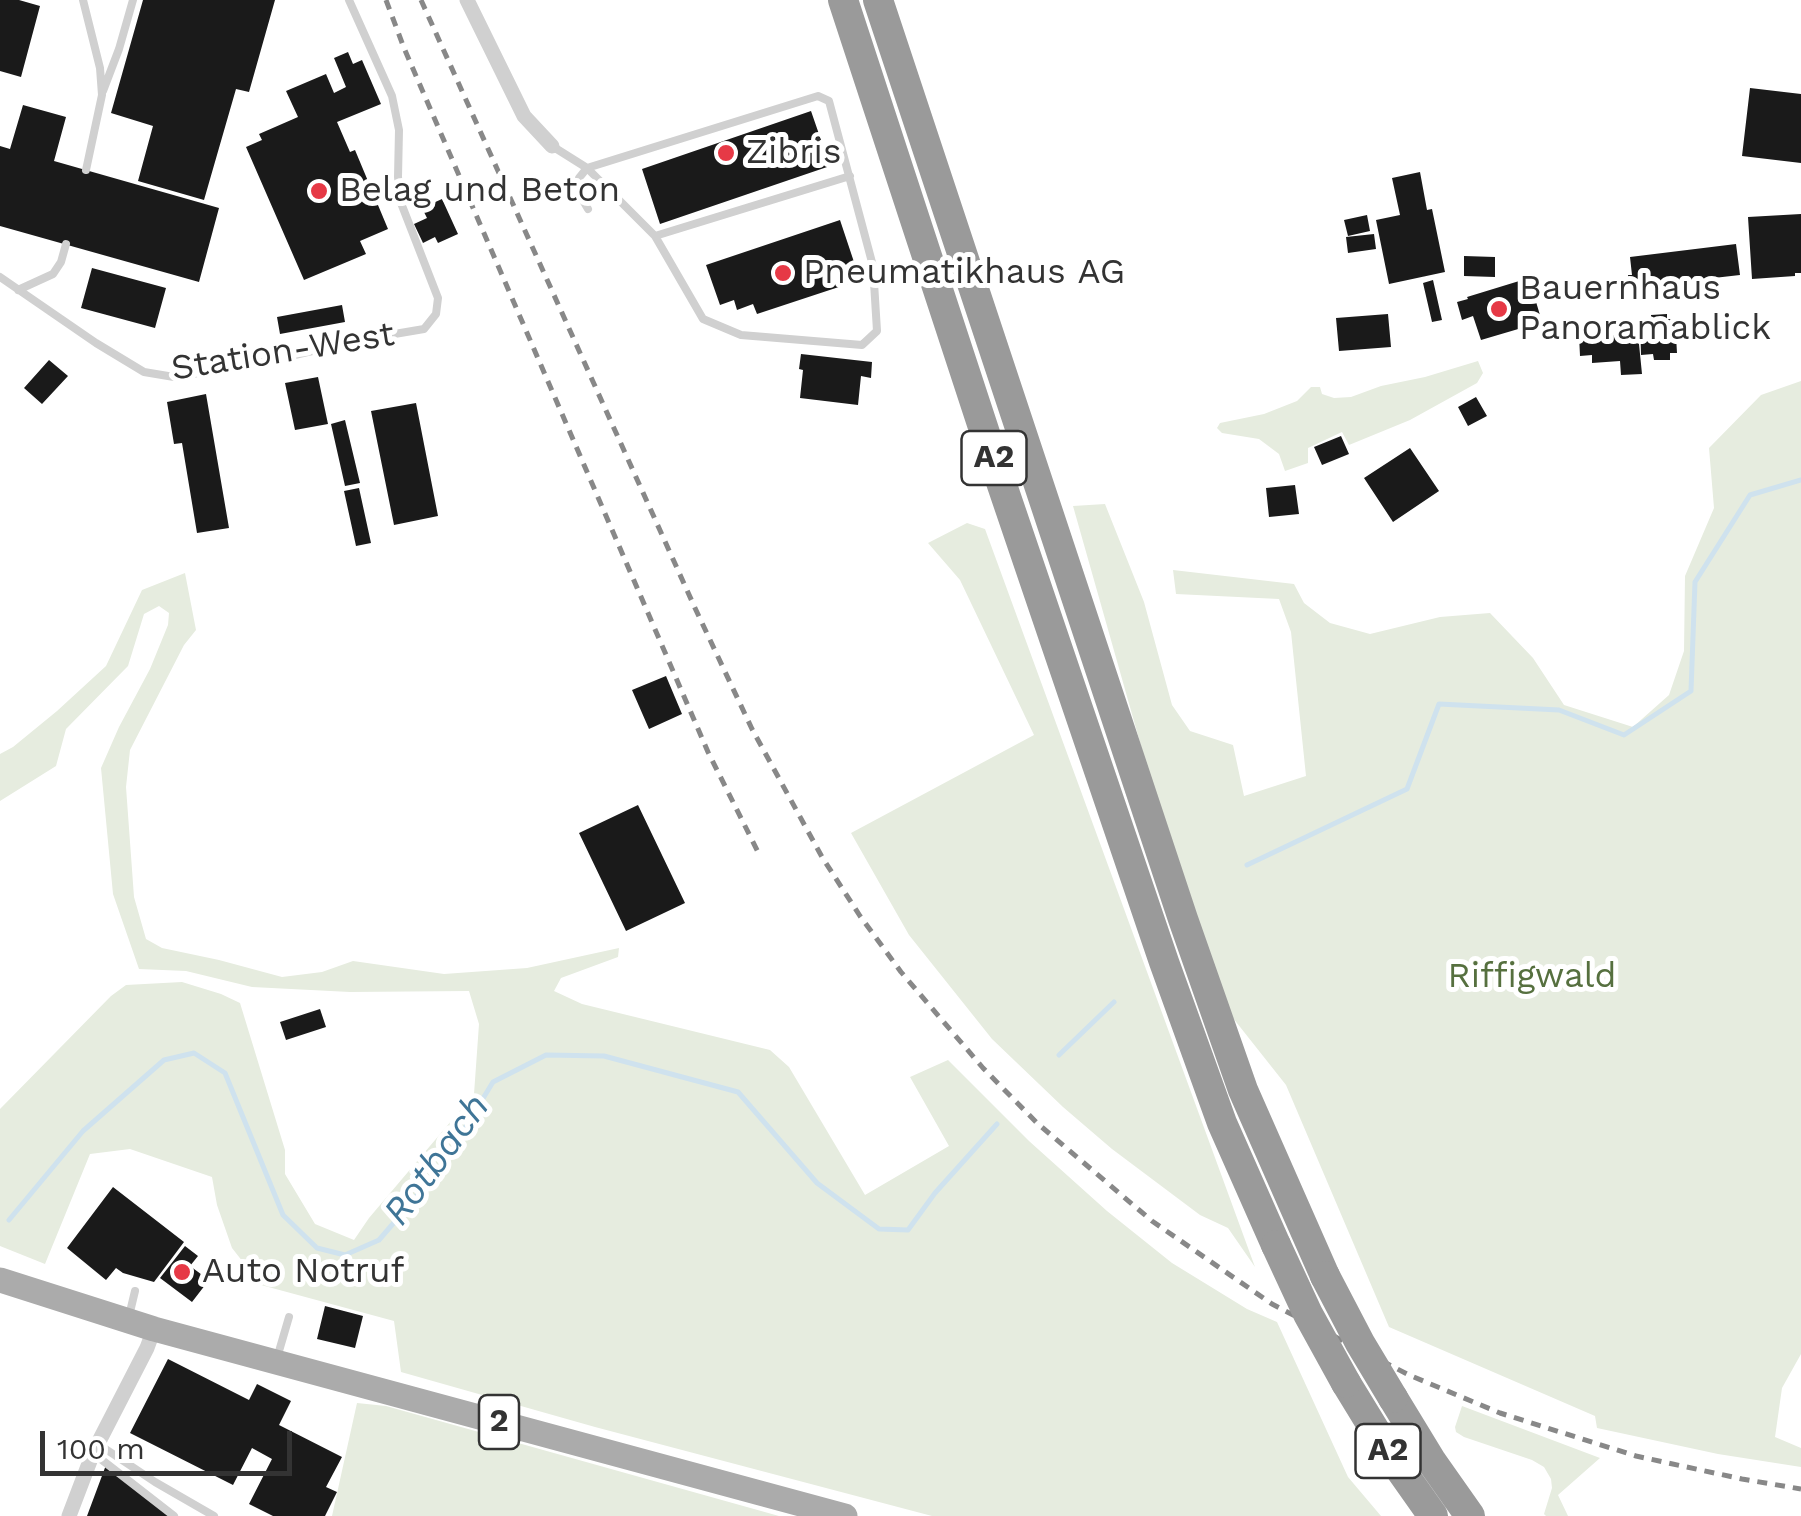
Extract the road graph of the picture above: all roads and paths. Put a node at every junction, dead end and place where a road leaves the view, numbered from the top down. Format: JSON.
{"nodes":[{"id":1,"x":83,"y":0,"type":"edge"},
{"id":2,"x":133,"y":0,"type":"edge"},
{"id":3,"x":349,"y":0,"type":"edge"},
{"id":4,"x":467,"y":0,"type":"edge"},
{"id":5,"x":842,"y":0,"type":"edge"},
{"id":6,"x":878,"y":0,"type":"edge"},
{"id":7,"x":102,"y":95,"type":"junction"},
{"id":8,"x":552,"y":146,"type":"joint"},
{"id":9,"x":587,"y":168,"type":"junction"},
{"id":10,"x":86,"y":170,"type":"dead end"},
{"id":11,"x":850,"y":176,"type":"junction"},
{"id":12,"x":588,"y":209,"type":"dead end"},
{"id":13,"x":655,"y":236,"type":"junction"},
{"id":14,"x":66,"y":244,"type":"dead end"},
{"id":15,"x":0,"y":278,"type":"edge"},
{"id":16,"x":18,"y":290,"type":"junction"},
{"id":17,"x":1228,"y":1094,"type":"junction"},
{"id":18,"x":0,"y":1280,"type":"edge"},
{"id":19,"x":136,"y":1291,"type":"dead end"},
{"id":20,"x":289,"y":1317,"type":"dead end"},
{"id":21,"x":128,"y":1321,"type":"junction"},
{"id":22,"x":154,"y":1328,"type":"junction"},
{"id":23,"x":276,"y":1362,"type":"junction"},
{"id":24,"x":96,"y":1448,"type":"junction"},
{"id":25,"x":71,"y":1513,"type":"edge"},
{"id":26,"x":174,"y":1516,"type":"edge"},
{"id":27,"x":214,"y":1516,"type":"edge"},
{"id":28,"x":844,"y":1516,"type":"edge"},
{"id":29,"x":1433,"y":1516,"type":"edge"},
{"id":30,"x":1470,"y":1516,"type":"edge"}],
"edges":[{"from":1,"to":7,"type":"lane"},
{"from":2,"to":7,"type":"lane"},
{"from":3,"to":16,"type":"lane","name":"Station-West"},
{"from":4,"to":8,"type":"street"},
{"from":5,"to":17,"type":"highway","number":"A2"},
{"from":6,"to":17,"type":"highway","number":"A2"},
{"from":7,"to":10,"type":"lane"},
{"from":8,"to":9,"type":"lane"},
{"from":9,"to":11,"type":"lane"},
{"from":9,"to":12,"type":"lane"},
{"from":9,"to":13,"type":"lane"},
{"from":11,"to":13,"type":"lane"},
{"from":11,"to":13,"type":"lane"},
{"from":14,"to":16,"type":"lane"},
{"from":15,"to":16,"type":"lane","name":"Station-West"},
{"from":17,"to":29,"type":"highway","number":"A2","bridge":true},
{"from":17,"to":30,"type":"highway","number":"A2","bridge":true},
{"from":18,"to":21,"type":"main road","number":"2"},
{"from":19,"to":21,"type":"lane"},
{"from":20,"to":23,"type":"lane"},
{"from":21,"to":22,"type":"main road","number":"2"},
{"from":22,"to":23,"type":"main road","number":"2"},
{"from":22,"to":24,"type":"street"},
{"from":23,"to":28,"type":"main road","number":"2"},
{"from":24,"to":25,"type":"street"},
{"from":24,"to":26,"type":"lane"},
{"from":24,"to":27,"type":"lane"}]}
